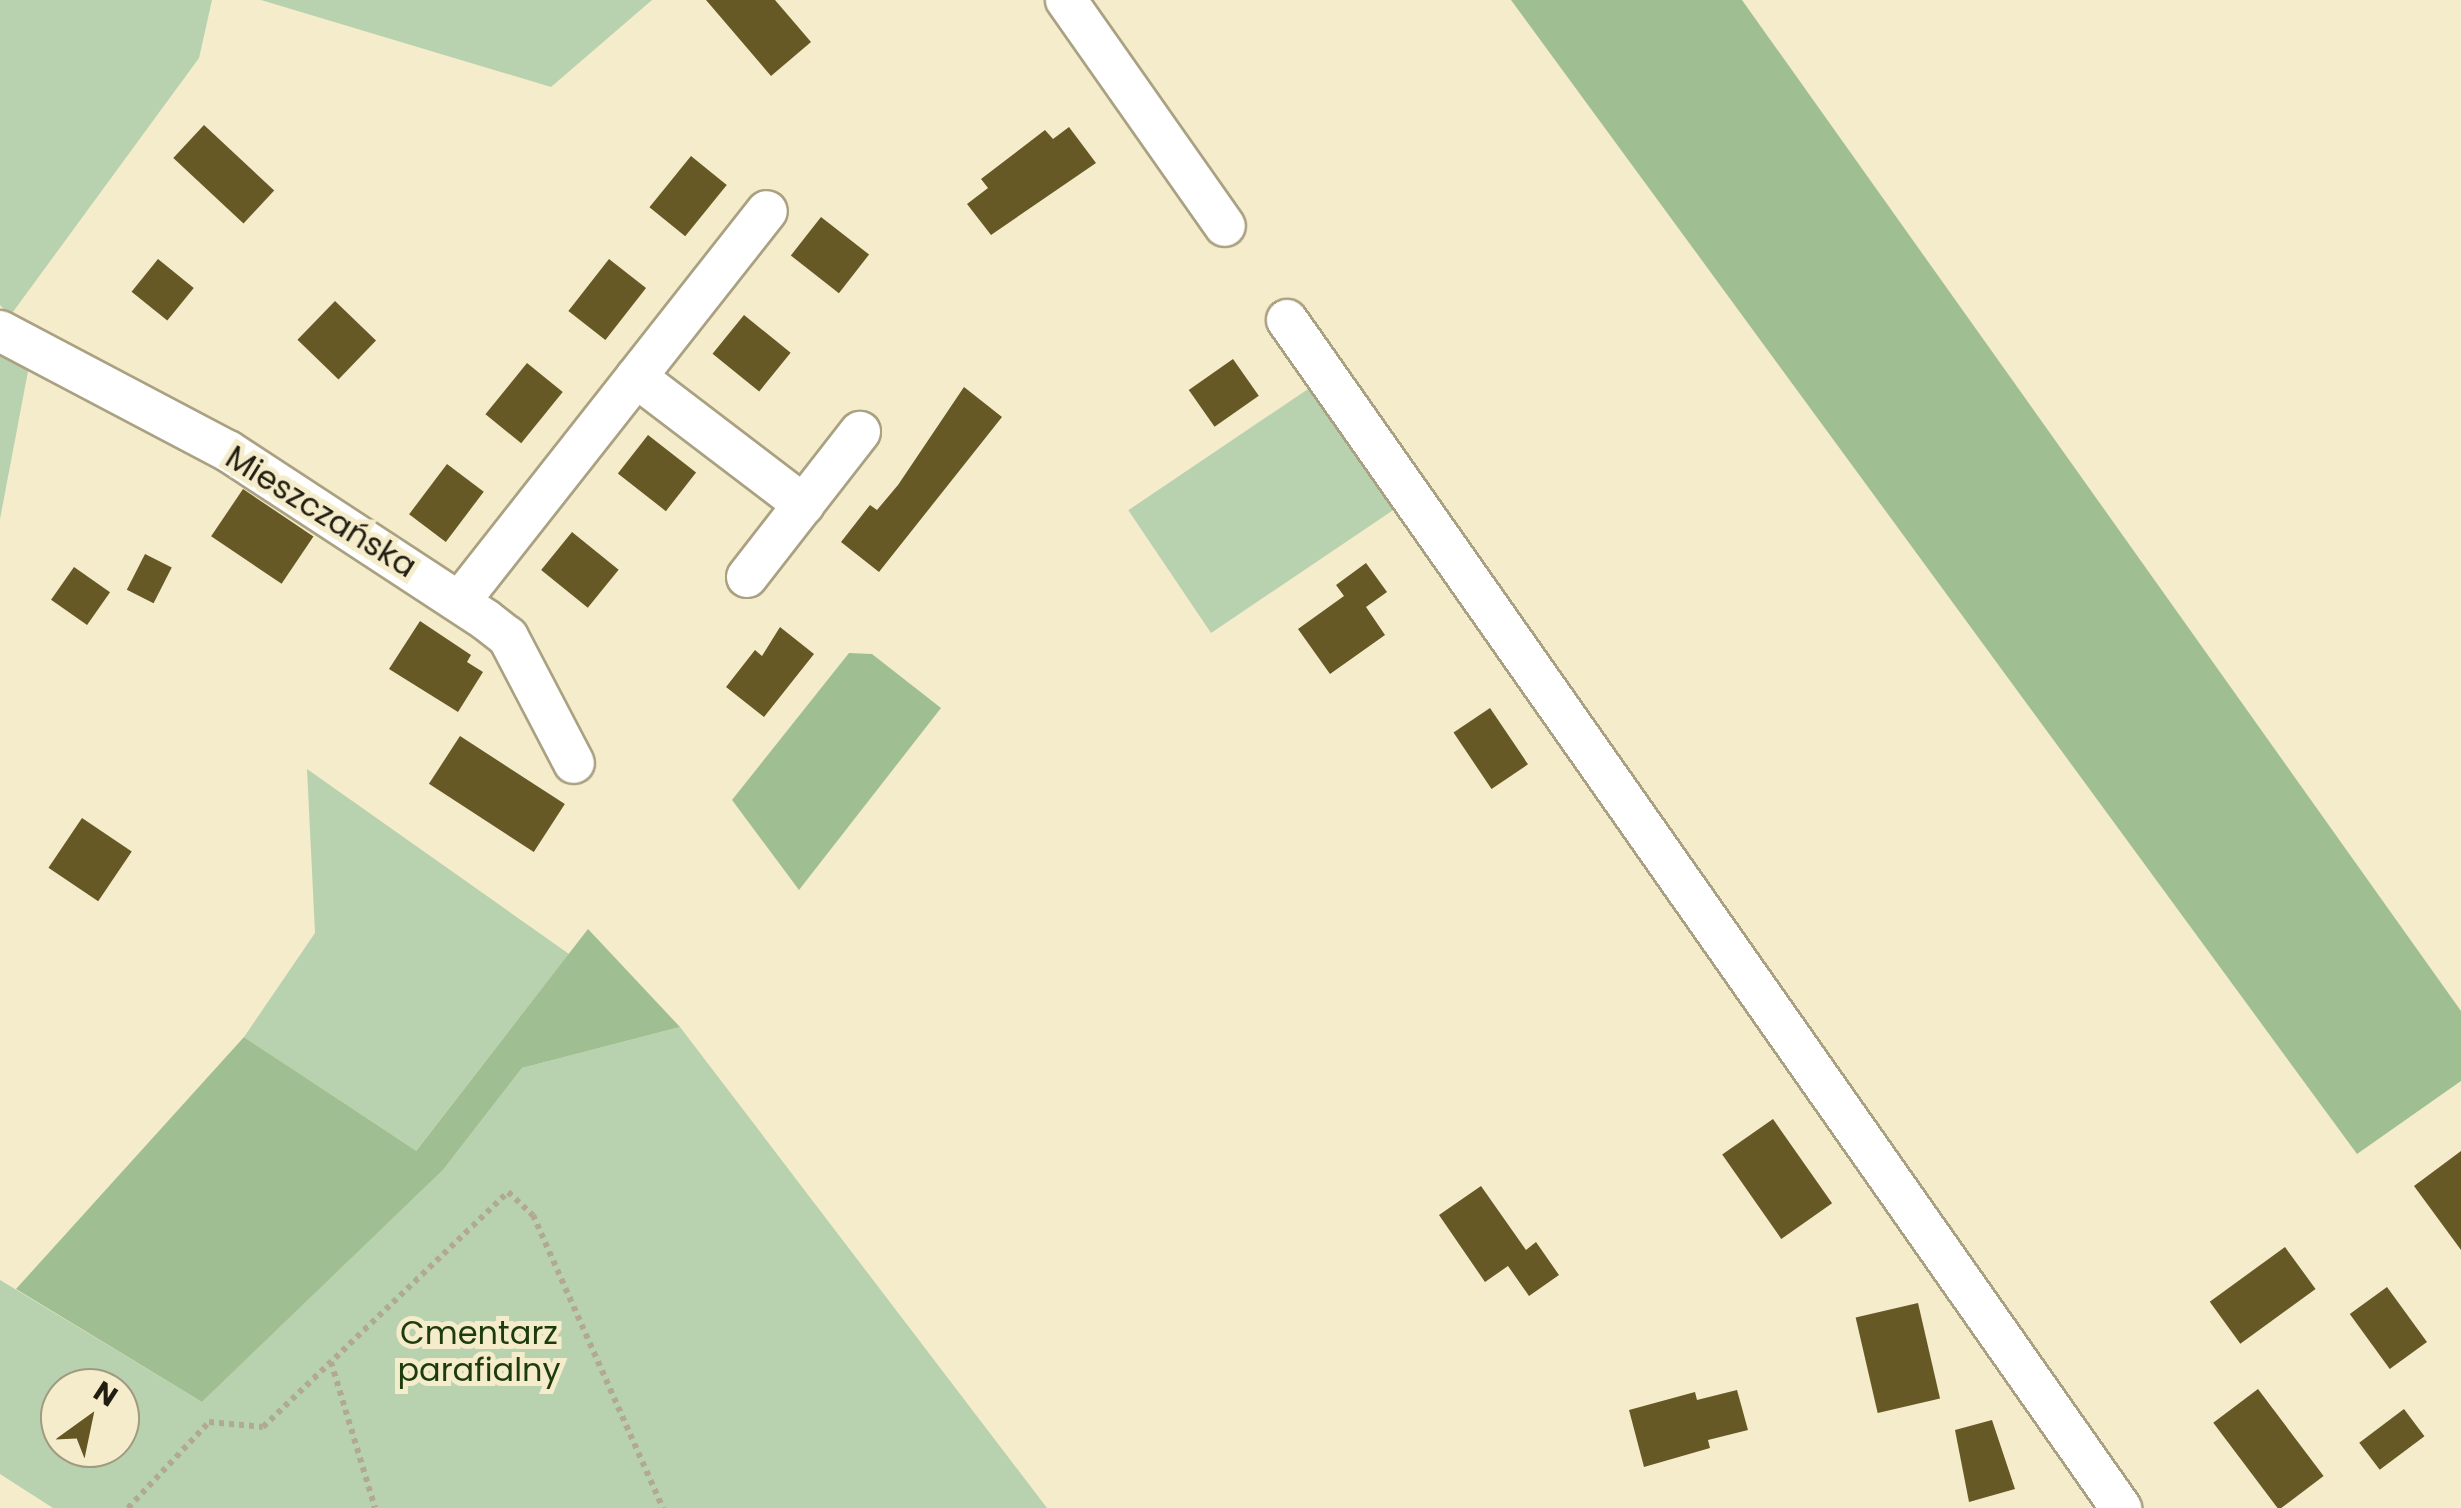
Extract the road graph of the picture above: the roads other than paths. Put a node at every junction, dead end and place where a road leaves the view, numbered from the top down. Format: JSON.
{"nodes":[{"id":1,"x":1066,"y":0,"type":"edge"},
{"id":2,"x":767,"y":211,"type":"dead end"},
{"id":3,"x":1224,"y":226,"type":"dead end"},
{"id":4,"x":1287,"y":320,"type":"dead end"},
{"id":5,"x":0,"y":331,"type":"edge"},
{"id":6,"x":636,"y":378,"type":"junction"},
{"id":7,"x":860,"y":432,"type":"dead end"},
{"id":8,"x":804,"y":505,"type":"junction"},
{"id":9,"x":747,"y":577,"type":"dead end"},
{"id":10,"x":460,"y":601,"type":"junction"},
{"id":11,"x":574,"y":763,"type":"dead end"},
{"id":12,"x":2121,"y":1508,"type":"edge"}],
"edges":[{"from":1,"to":3,"type":"lane"},
{"from":2,"to":6,"type":"lane"},
{"from":4,"to":12,"type":"lane"},
{"from":5,"to":10,"type":"lane","name":"Mieszczańska"},
{"from":6,"to":8,"type":"lane"},
{"from":6,"to":10,"type":"lane"},
{"from":7,"to":8,"type":"lane"},
{"from":8,"to":9,"type":"lane"},
{"from":10,"to":11,"type":"lane","name":"Mieszczańska"}]}
